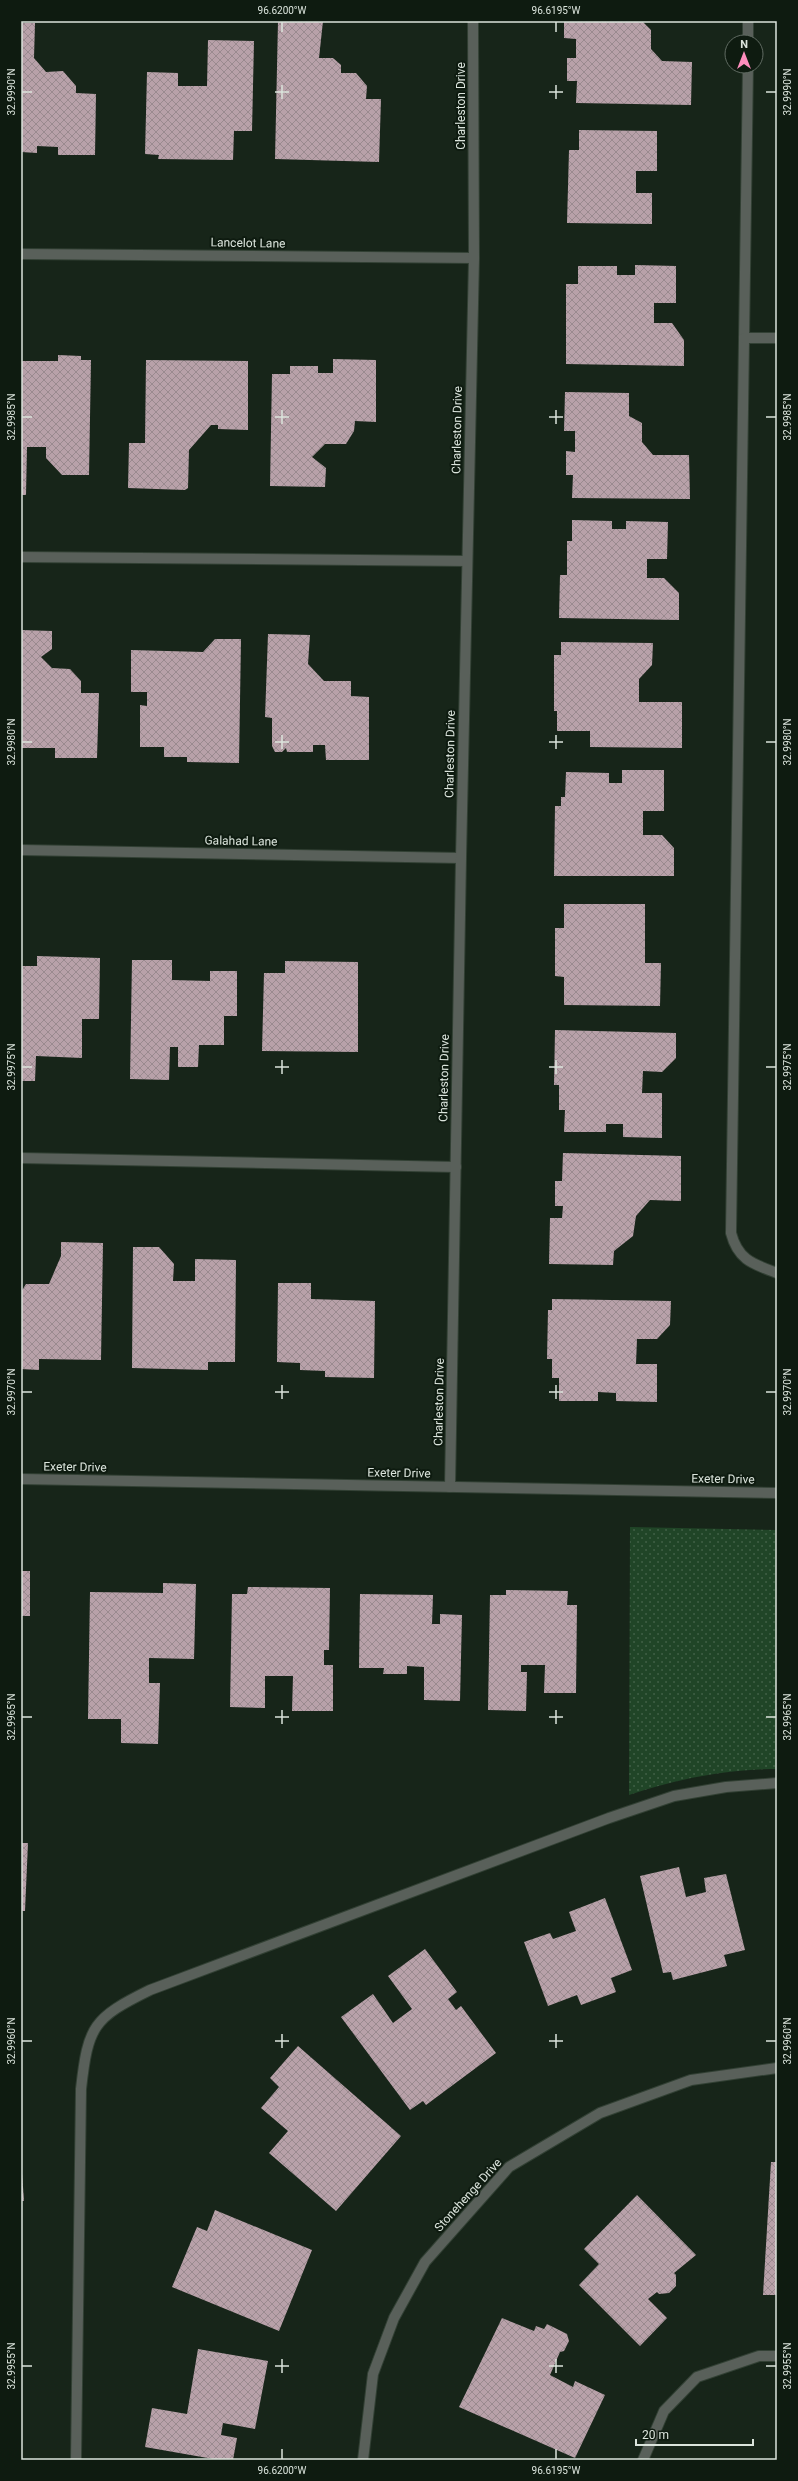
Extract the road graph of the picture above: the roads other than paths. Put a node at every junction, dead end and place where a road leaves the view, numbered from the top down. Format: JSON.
{"nodes":[{"id":1,"x":473,"y":21,"type":"edge"},
{"id":2,"x":748,"y":21,"type":"edge"},
{"id":3,"x":748,"y":34,"type":"edge"},
{"id":4,"x":748,"y":74,"type":"edge"},
{"id":5,"x":21,"y":254,"type":"edge"},
{"id":6,"x":474,"y":258,"type":"junction"},
{"id":7,"x":744,"y":338,"type":"junction"},
{"id":8,"x":777,"y":338,"type":"edge"},
{"id":9,"x":21,"y":557,"type":"edge"},
{"id":10,"x":467,"y":561,"type":"junction"},
{"id":11,"x":21,"y":850,"type":"edge"},
{"id":12,"x":461,"y":858,"type":"junction"},
{"id":13,"x":21,"y":1158,"type":"edge"},
{"id":14,"x":456,"y":1167,"type":"junction"},
{"id":15,"x":777,"y":1273,"type":"edge"},
{"id":16,"x":21,"y":1479,"type":"edge"},
{"id":17,"x":450,"y":1487,"type":"junction"},
{"id":18,"x":777,"y":1493,"type":"edge"},
{"id":19,"x":777,"y":1783,"type":"edge"},
{"id":20,"x":777,"y":2068,"type":"edge"},
{"id":21,"x":777,"y":2356,"type":"edge"},
{"id":22,"x":76,"y":2460,"type":"edge"},
{"id":23,"x":363,"y":2460,"type":"edge"},
{"id":24,"x":643,"y":2460,"type":"edge"}],
"edges":[{"from":1,"to":6,"type":"street","name":"Charleston Drive"},
{"from":2,"to":3,"type":"street"},
{"from":4,"to":7,"type":"street"},
{"from":5,"to":6,"type":"street","name":"Lancelot Lane"},
{"from":6,"to":10,"type":"street","name":"Charleston Drive"},
{"from":7,"to":8,"type":"street"},
{"from":7,"to":15,"type":"street"},
{"from":9,"to":10,"type":"street"},
{"from":10,"to":12,"type":"street","name":"Charleston Drive"},
{"from":11,"to":12,"type":"street","name":"Galahad Lane"},
{"from":12,"to":14,"type":"street","name":"Charleston Drive"},
{"from":13,"to":14,"type":"street"},
{"from":14,"to":17,"type":"street","name":"Charleston Drive"},
{"from":16,"to":17,"type":"street","name":"Exeter Drive"},
{"from":17,"to":18,"type":"street","name":"Exeter Drive"},
{"from":19,"to":22,"type":"street"},
{"from":20,"to":23,"type":"street","name":"Stonehenge Drive"},
{"from":21,"to":24,"type":"street"}]}
